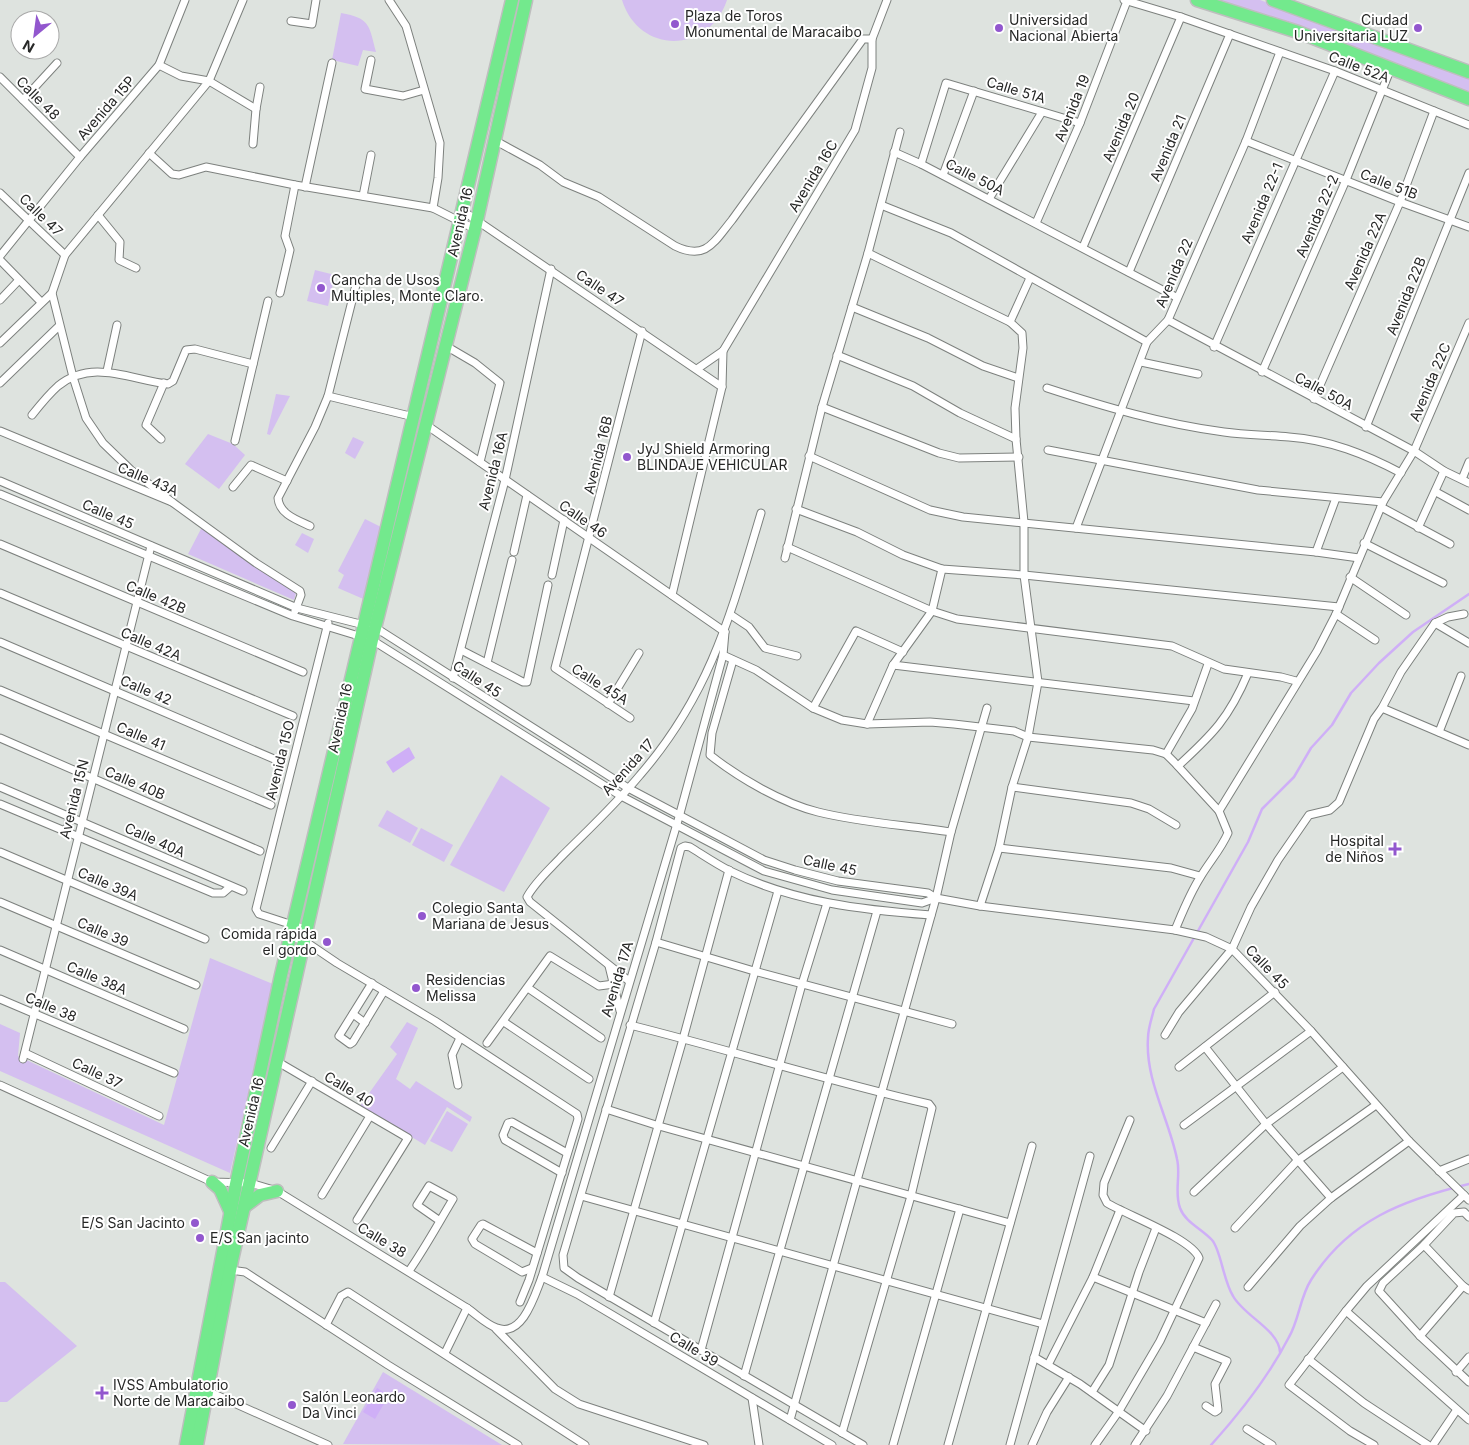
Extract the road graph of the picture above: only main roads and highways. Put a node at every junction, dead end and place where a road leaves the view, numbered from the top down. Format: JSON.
{"nodes":[{"id":1,"x":512,"y":0,"type":"edge"},
{"id":2,"x":526,"y":0,"type":"edge"},
{"id":3,"x":1197,"y":0,"type":"edge"},
{"id":4,"x":1273,"y":0,"type":"edge"},
{"id":5,"x":1469,"y":72,"type":"edge"},
{"id":6,"x":1469,"y":99,"type":"edge"},
{"id":7,"x":368,"y":632,"type":"junction"},
{"id":8,"x":212,"y":1182,"type":"road end"},
{"id":9,"x":277,"y":1191,"type":"road end"},
{"id":10,"x":244,"y":1207,"type":"junction"},
{"id":11,"x":231,"y":1212,"type":"junction"},
{"id":12,"x":203,"y":1389,"type":"junction"},
{"id":13,"x":186,"y":1445,"type":"edge"},
{"id":14,"x":198,"y":1445,"type":"edge"}],
"edges":[{"from":1,"to":7,"type":"highway","name":"Avenida 16"},
{"from":2,"to":7,"type":"highway","name":"Avenida 16"},
{"from":3,"to":6,"type":"highway"},
{"from":4,"to":5,"type":"highway"},
{"from":7,"to":10,"type":"highway","name":"Avenida 16"},
{"from":7,"to":11,"type":"highway","name":"Avenida 16"},
{"from":8,"to":11,"type":"highway"},
{"from":9,"to":10,"type":"highway"},
{"from":10,"to":12,"type":"highway","name":"Avenida 16"},
{"from":11,"to":12,"type":"highway","name":"Avenida 16"},
{"from":12,"to":13,"type":"highway","name":"Avenida 16"},
{"from":12,"to":14,"type":"highway","name":"Avenida 16"}]}
